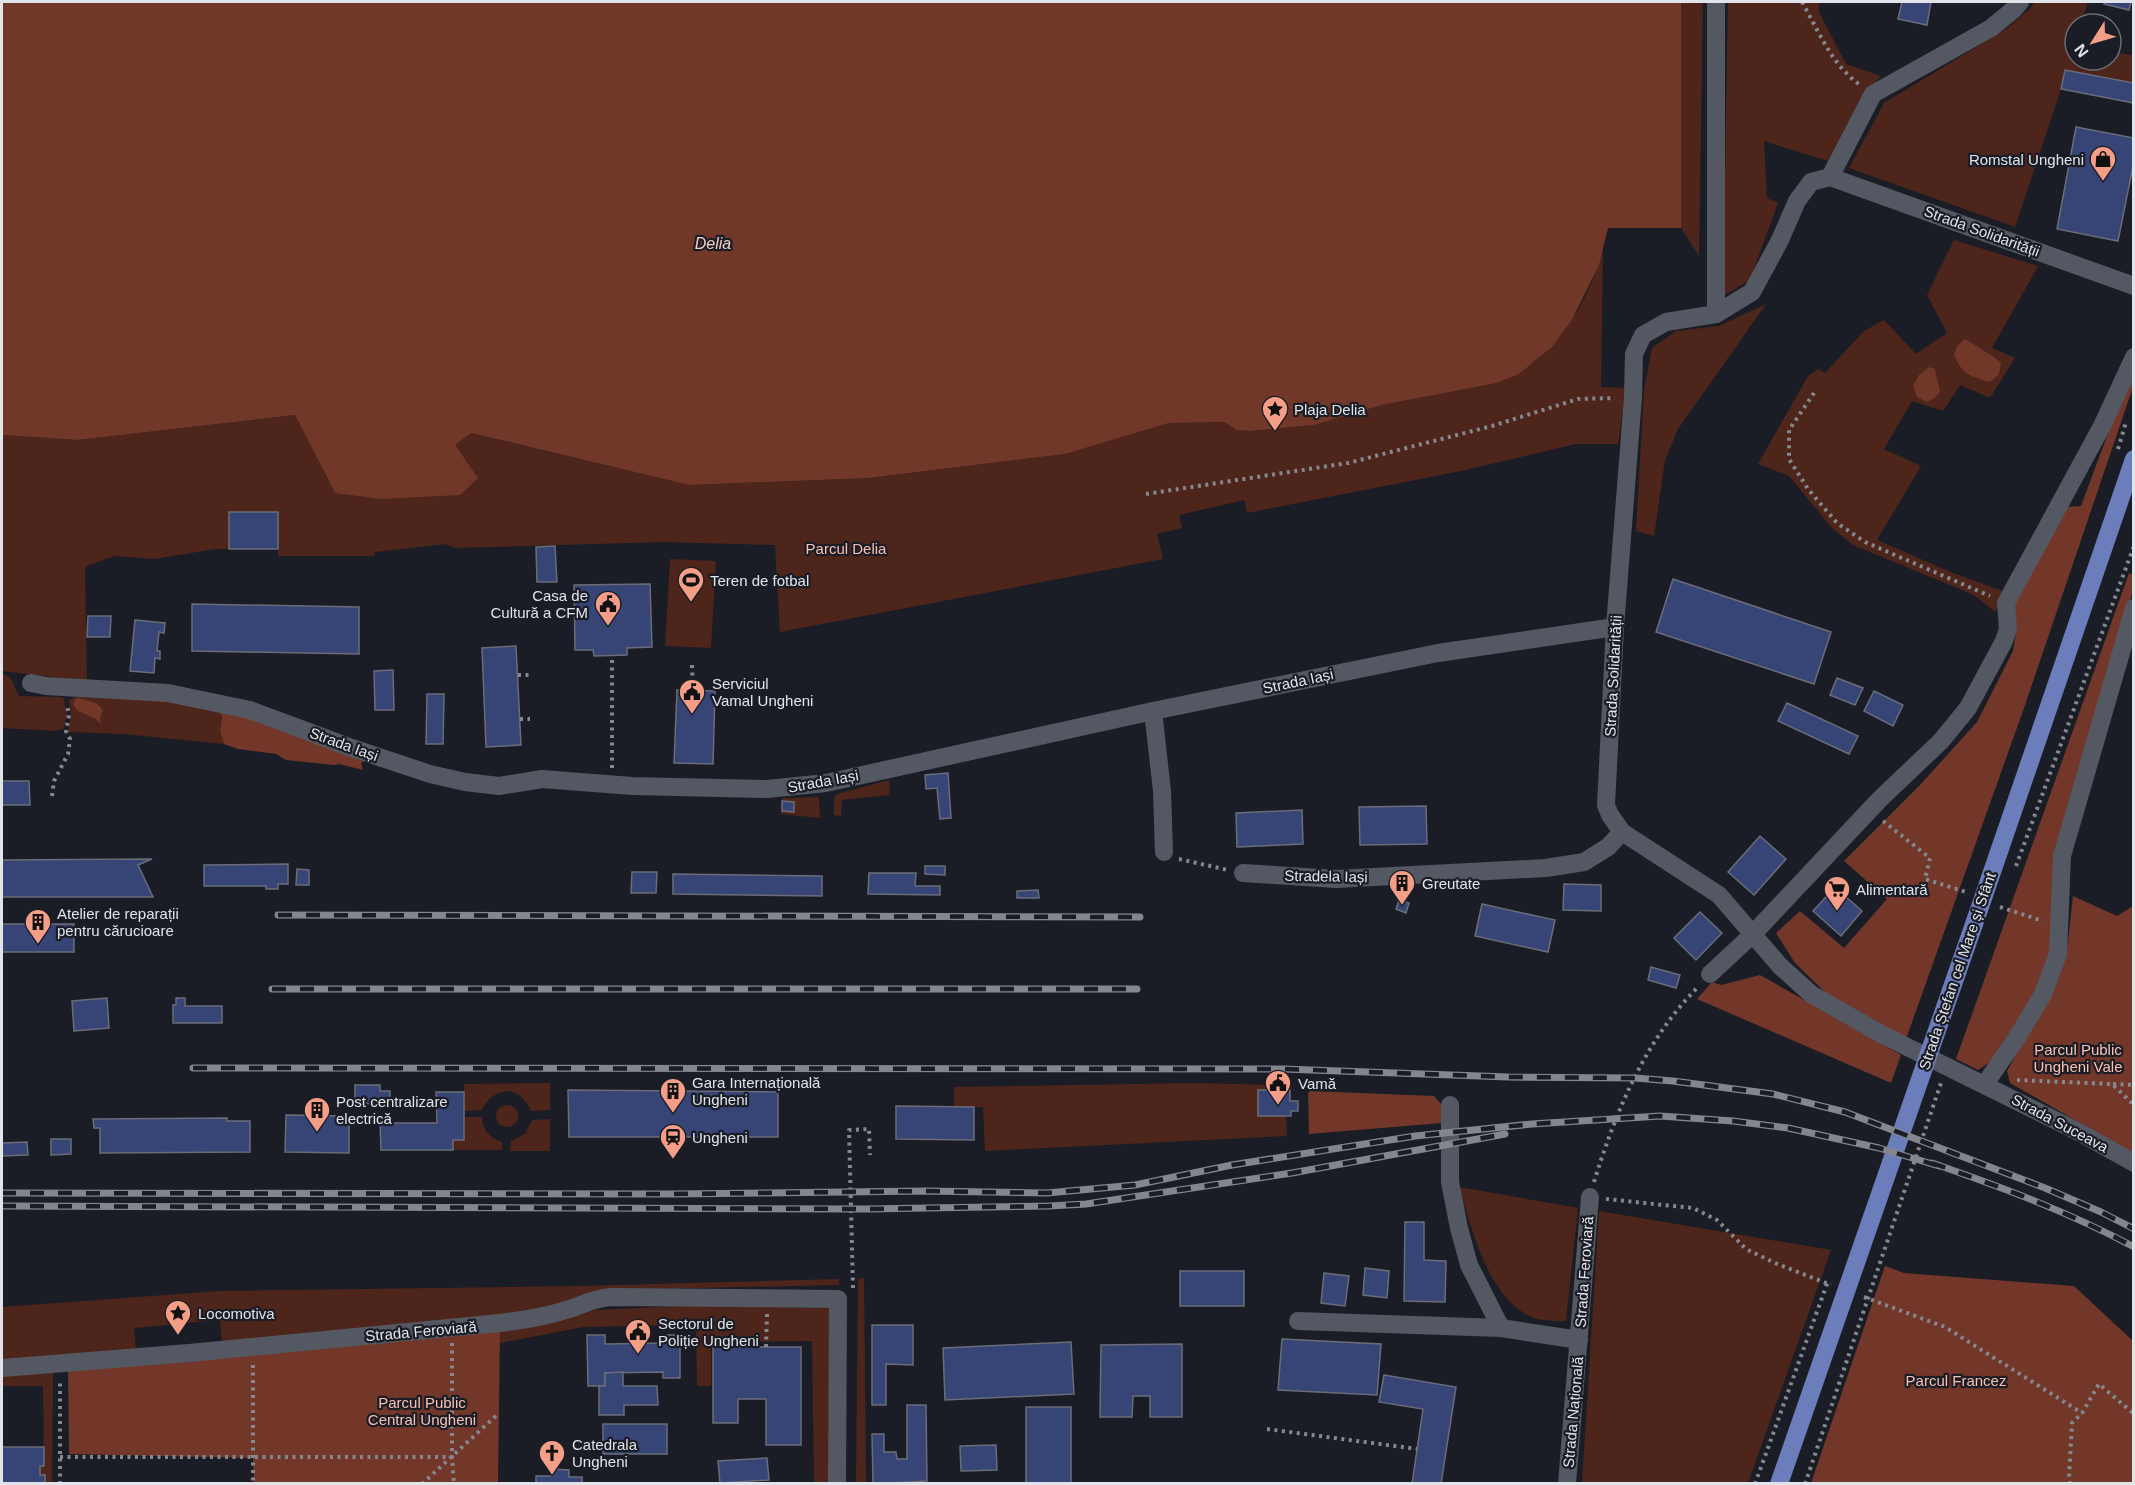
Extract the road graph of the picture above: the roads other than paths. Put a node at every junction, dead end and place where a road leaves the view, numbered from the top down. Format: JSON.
{"nodes":[{"id":1,"x":1716,"y":2,"type":"edge"},
{"id":2,"x":2019,"y":2,"type":"edge"},
{"id":3,"x":1830,"y":177,"type":"junction"},
{"id":4,"x":2133,"y":286,"type":"edge"},
{"id":5,"x":1716,"y":314,"type":"junction"},
{"id":6,"x":2133,"y":357,"type":"edge"},
{"id":7,"x":2133,"y":459,"type":"edge"},
{"id":8,"x":2133,"y":608,"type":"edge"},
{"id":9,"x":1616,"y":627,"type":"junction"},
{"id":10,"x":31,"y":683,"type":"dead end"},
{"id":11,"x":1153,"y":711,"type":"junction"},
{"id":12,"x":1622,"y":832,"type":"junction"},
{"id":13,"x":1164,"y":852,"type":"road end"},
{"id":14,"x":1243,"y":873,"type":"road end"},
{"id":15,"x":1752,"y":935,"type":"junction"},
{"id":16,"x":1710,"y":974,"type":"dead end"},
{"id":17,"x":1985,"y":1084,"type":"junction"},
{"id":18,"x":1450,"y":1105,"type":"dead end"},
{"id":19,"x":2133,"y":1163,"type":"edge"},
{"id":20,"x":1590,"y":1197,"type":"dead end"},
{"id":21,"x":1298,"y":1321,"type":"dead end"},
{"id":22,"x":1501,"y":1329,"type":"junction"},
{"id":23,"x":1579,"y":1340,"type":"junction"},
{"id":24,"x":2,"y":1368,"type":"edge"},
{"id":25,"x":837,"y":1484,"type":"edge"},
{"id":26,"x":1567,"y":1484,"type":"edge"},
{"id":27,"x":1779,"y":1484,"type":"edge"}],
"edges":[{"from":1,"to":5,"type":"street"},
{"from":2,"to":3,"type":"street"},
{"from":3,"to":4,"type":"street","name":"Strada Solidarității"},
{"from":3,"to":5,"type":"street","name":"Strada Solidarității"},
{"from":5,"to":9,"type":"street","name":"Strada Solidarității"},
{"from":6,"to":15,"type":"street"},
{"from":7,"to":27,"type":"main road","name":"Strada Ștefan cel Mare și Sfânt"},
{"from":8,"to":17,"type":"street"},
{"from":9,"to":11,"type":"street","name":"Strada Iași"},
{"from":9,"to":12,"type":"street","name":"Strada Solidarității"},
{"from":10,"to":11,"type":"street","name":"Strada Iași"},
{"from":11,"to":13,"type":"street"},
{"from":12,"to":14,"type":"street","name":"Stradela Iași"},
{"from":12,"to":15,"type":"street","name":"Strada Solidarității"},
{"from":15,"to":16,"type":"street"},
{"from":15,"to":17,"type":"street","name":"Strada Solidarității"},
{"from":17,"to":19,"type":"street","name":"Strada Suceava"},
{"from":18,"to":22,"type":"street"},
{"from":20,"to":23,"type":"street","name":"Strada Feroviară"},
{"from":21,"to":22,"type":"street","name":"Strada Feroviară"},
{"from":22,"to":23,"type":"street","name":"Strada Feroviară"},
{"from":23,"to":26,"type":"street","name":"Strada Națională"},
{"from":24,"to":25,"type":"street","name":"Strada Feroviară"}]}
